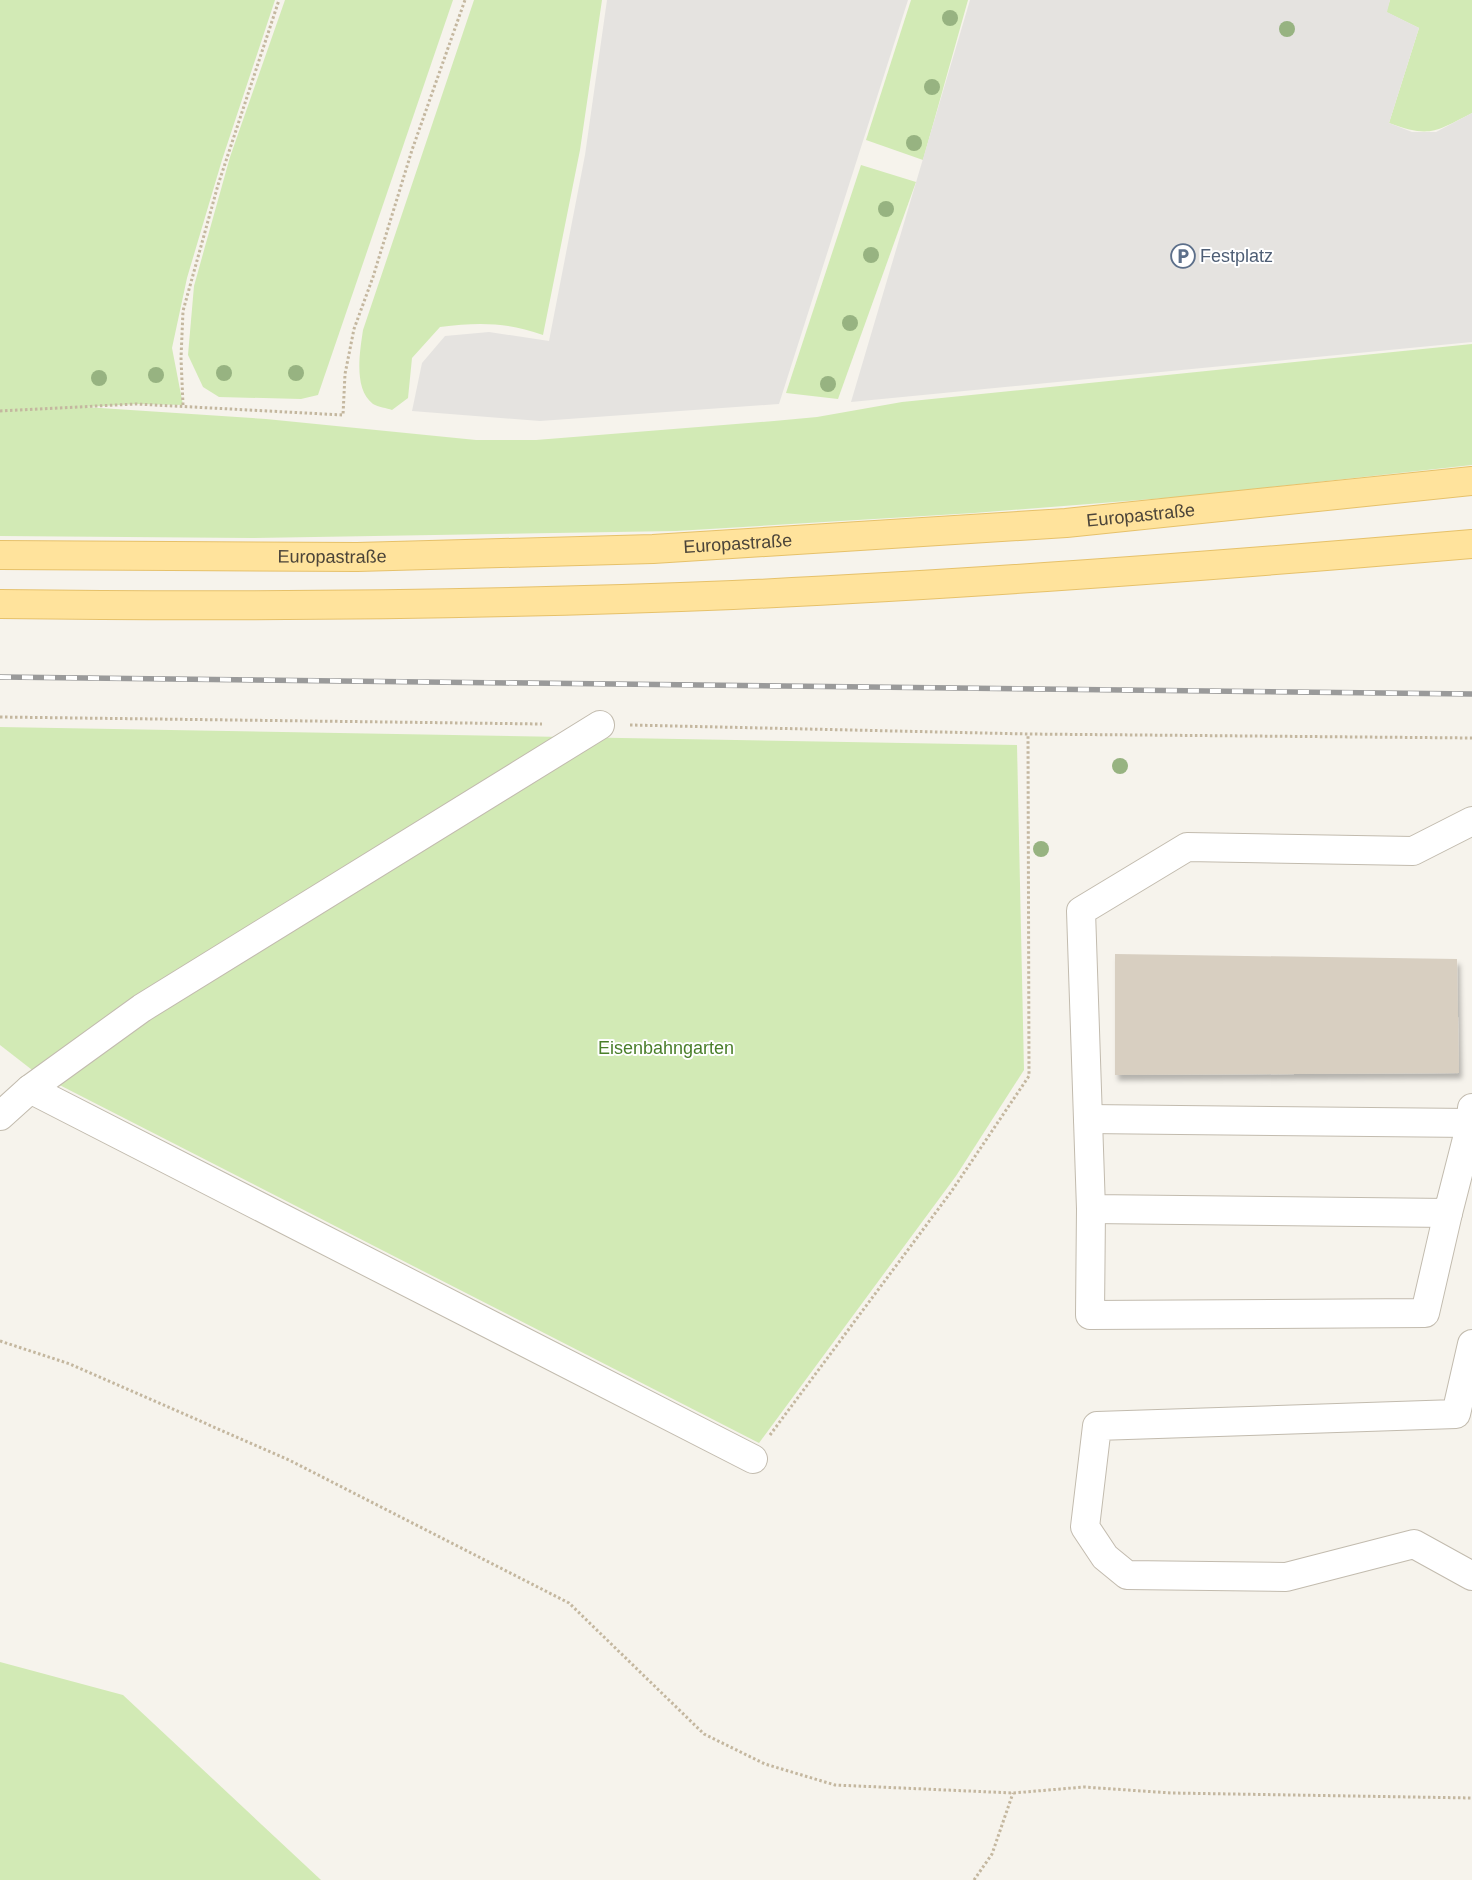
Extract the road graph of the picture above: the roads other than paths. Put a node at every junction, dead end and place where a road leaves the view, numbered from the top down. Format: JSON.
{"nodes":[{"id":1,"x":1472,"y":481,"type":"edge"},
{"id":2,"x":1472,"y":544,"type":"edge"},
{"id":3,"x":0,"y":555,"type":"edge"},
{"id":4,"x":0,"y":604,"type":"edge"},
{"id":5,"x":600,"y":725,"type":"road end"},
{"id":6,"x":1472,"y":821,"type":"edge"},
{"id":7,"x":30,"y":1089,"type":"junction"},
{"id":8,"x":0,"y":1116,"type":"edge"},
{"id":9,"x":1472,"y":1116,"type":"edge"},
{"id":10,"x":1088,"y":1119,"type":"junction"},
{"id":11,"x":1091,"y":1209,"type":"junction"},
{"id":12,"x":1448,"y":1213,"type":"junction"},
{"id":13,"x":1472,"y":1344,"type":"edge"},
{"id":14,"x":753,"y":1459,"type":"road end"},
{"id":15,"x":1472,"y":1576,"type":"edge"}],
"edges":[{"from":1,"to":3,"type":"main road","name":"Europastraße"},
{"from":2,"to":4,"type":"main road"},
{"from":5,"to":7,"type":"lane"},
{"from":6,"to":10,"type":"lane"},
{"from":7,"to":8,"type":"lane"},
{"from":7,"to":14,"type":"lane"},
{"from":9,"to":10,"type":"lane"},
{"from":9,"to":12,"type":"lane"},
{"from":10,"to":11,"type":"lane"},
{"from":11,"to":12,"type":"lane"},
{"from":11,"to":12,"type":"lane"},
{"from":13,"to":15,"type":"lane"}]}
